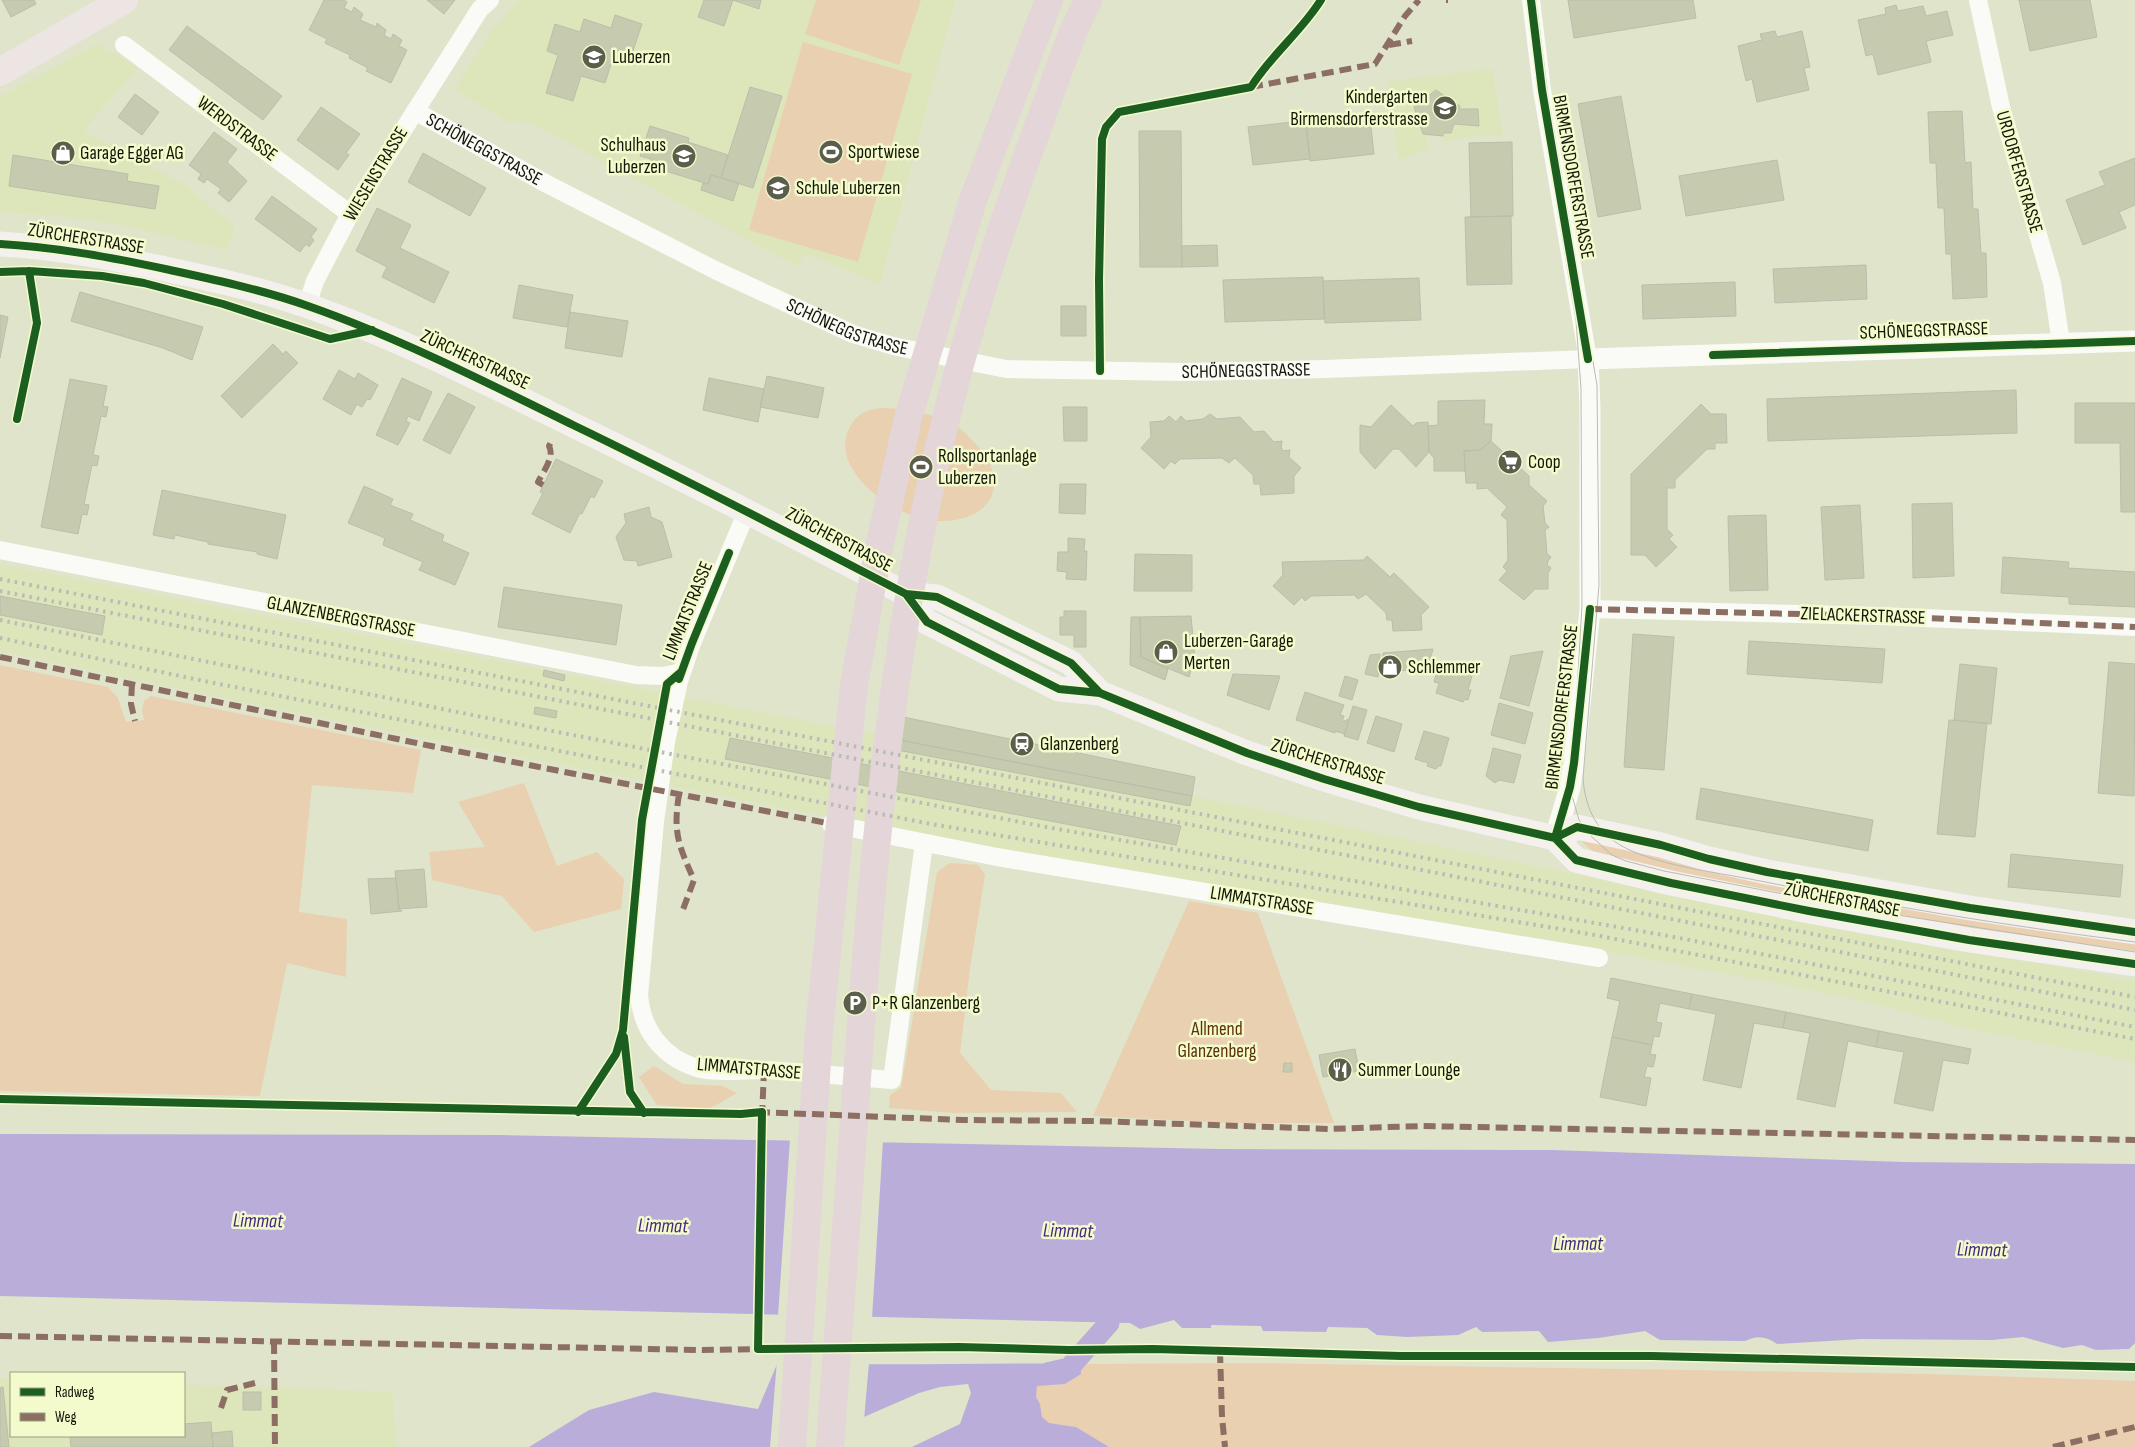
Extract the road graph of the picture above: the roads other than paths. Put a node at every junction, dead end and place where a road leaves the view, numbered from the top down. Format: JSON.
{"nodes":[{"id":1,"x":124,"y":0,"type":"edge"},
{"id":2,"x":490,"y":0,"type":"edge"},
{"id":3,"x":1049,"y":0,"type":"edge"},
{"id":4,"x":1088,"y":0,"type":"edge"},
{"id":5,"x":1531,"y":0,"type":"edge"},
{"id":6,"x":1978,"y":0,"type":"edge"},
{"id":7,"x":124,"y":44,"type":"dead end"},
{"id":8,"x":0,"y":72,"type":"edge"},
{"id":9,"x":415,"y":111,"type":"junction"},
{"id":10,"x":350,"y":214,"type":"junction"},
{"id":11,"x":0,"y":244,"type":"edge"},
{"id":12,"x":307,"y":306,"type":"junction"},
{"id":13,"x":2135,"y":341,"type":"edge"},
{"id":14,"x":2061,"y":343,"type":"junction"},
{"id":15,"x":1588,"y":359,"type":"junction"},
{"id":16,"x":747,"y":511,"type":"junction"},
{"id":17,"x":0,"y":550,"type":"edge"},
{"id":18,"x":1590,"y":609,"type":"junction"},
{"id":19,"x":2135,"y":627,"type":"edge"},
{"id":20,"x":680,"y":676,"type":"junction"},
{"id":21,"x":826,"y":823,"type":"dead end"},
{"id":22,"x":1555,"y":838,"type":"junction"},
{"id":23,"x":924,"y":843,"type":"junction"},
{"id":24,"x":2135,"y":932,"type":"edge"},
{"id":25,"x":1599,"y":958,"type":"dead end"},
{"id":26,"x":2135,"y":964,"type":"edge"},
{"id":27,"x":792,"y":1447,"type":"edge"},
{"id":28,"x":830,"y":1447,"type":"edge"}],
"edges":[{"from":1,"to":8,"type":"main road"},
{"from":2,"to":9,"type":"street","name":"WIESENSTRASSE"},
{"from":3,"to":27,"type":"highway"},
{"from":4,"to":28,"type":"highway"},
{"from":5,"to":15,"type":"street","name":"BIRMENSDORFERSTRASSE"},
{"from":6,"to":14,"type":"street","name":"URDORFERSTRASSE"},
{"from":7,"to":10,"type":"street","name":"WERDSTRASSE"},
{"from":9,"to":10,"type":"street","name":"WIESENSTRASSE"},
{"from":9,"to":15,"type":"street","name":"SCHÖNEGGSTRASSE"},
{"from":10,"to":12,"type":"street","name":"WIESENSTRASSE"},
{"from":11,"to":12,"type":"main road","name":"ZÜRCHERSTRASSE"},
{"from":12,"to":16,"type":"main road","name":"ZÜRCHERSTRASSE"},
{"from":13,"to":14,"type":"street","name":"SCHÖNEGGSTRASSE"},
{"from":14,"to":15,"type":"street","name":"SCHÖNEGGSTRASSE"},
{"from":15,"to":18,"type":"street","name":"BIRMENSDORFERSTRASSE"},
{"from":16,"to":20,"type":"street","name":"LIMMATSTRASSE"},
{"from":16,"to":22,"type":"main road","name":"ZÜRCHERSTRASSE"},
{"from":17,"to":20,"type":"street","name":"GLANZENBERGSTRASSE"},
{"from":18,"to":19,"type":"street","name":"ZIELACKERSTRASSE"},
{"from":18,"to":22,"type":"street","name":"BIRMENSDORFERSTRASSE"},
{"from":20,"to":23,"type":"street","name":"LIMMATSTRASSE"},
{"from":21,"to":23,"type":"street","name":"LIMMATSTRASSE"},
{"from":22,"to":24,"type":"main road","name":"ZÜRCHERSTRASSE"},
{"from":22,"to":26,"type":"main road","name":"ZÜRCHERSTRASSE"},
{"from":23,"to":25,"type":"street","name":"LIMMATSTRASSE"}]}
